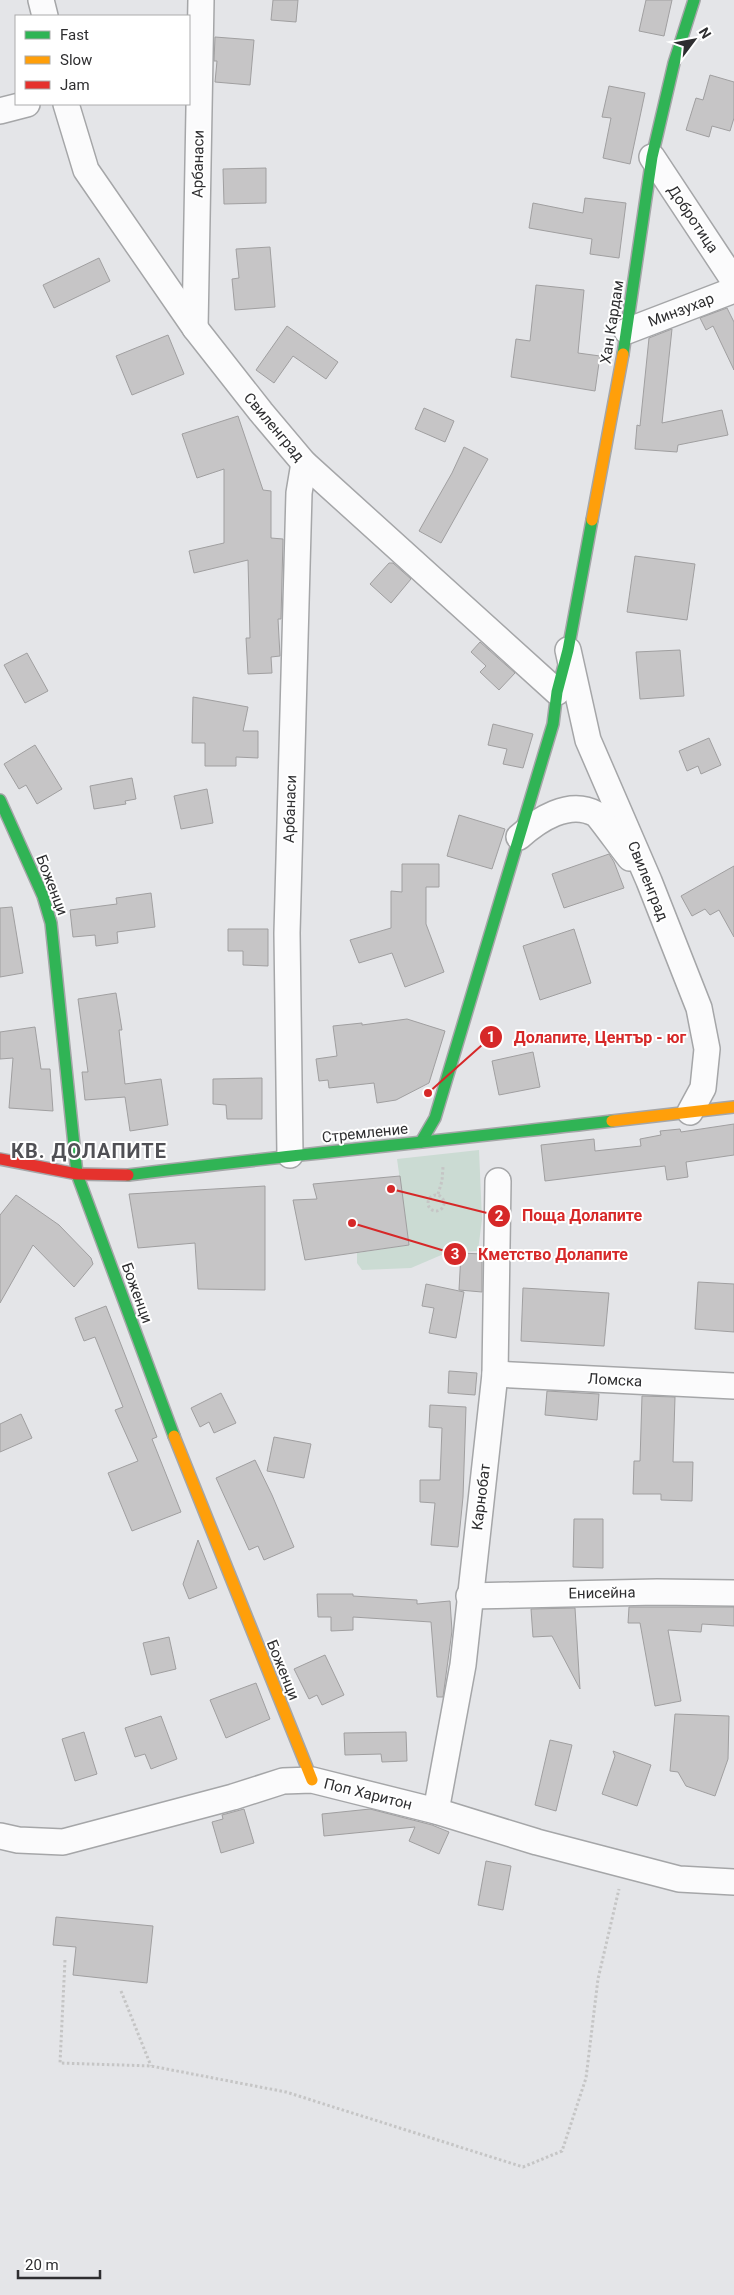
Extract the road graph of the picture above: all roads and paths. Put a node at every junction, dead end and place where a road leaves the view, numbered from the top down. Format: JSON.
{"nodes":[{"id":1,"x":41,"y":0,"type":"edge"},
{"id":2,"x":201,"y":0,"type":"edge"},
{"id":3,"x":694,"y":0,"type":"edge"},
{"id":4,"x":45,"y":15,"type":"edge"},
{"id":5,"x":23,"y":105,"type":"edge"},
{"id":6,"x":66,"y":105,"type":"edge"},
{"id":7,"x":0,"y":111,"type":"edge"},
{"id":8,"x":652,"y":157,"type":"junction"},
{"id":9,"x":734,"y":281,"type":"edge"},
{"id":10,"x":734,"y":290,"type":"edge"},
{"id":11,"x":195,"y":328,"type":"junction"},
{"id":12,"x":627,"y":331,"type":"junction"},
{"id":13,"x":304,"y":463,"type":"junction"},
{"id":14,"x":568,"y":650,"type":"junction"},
{"id":15,"x":557,"y":692,"type":"junction"},
{"id":16,"x":0,"y":800,"type":"edge"},
{"id":17,"x":519,"y":837,"type":"junction"},
{"id":18,"x":649,"y":881,"type":"junction"},
{"id":19,"x":734,"y":1107,"type":"edge"},
{"id":20,"x":690,"y":1112,"type":"junction"},
{"id":21,"x":421,"y":1142,"type":"junction"},
{"id":22,"x":290,"y":1155,"type":"junction"},
{"id":23,"x":0,"y":1160,"type":"edge"},
{"id":24,"x":77,"y":1174,"type":"junction"},
{"id":25,"x":498,"y":1181,"type":"dead end"},
{"id":26,"x":436,"y":1212,"type":"joint"},
{"id":27,"x":495,"y":1374,"type":"junction"},
{"id":28,"x":734,"y":1386,"type":"edge"},
{"id":29,"x":734,"y":1593,"type":"edge"},
{"id":30,"x":469,"y":1596,"type":"junction"},
{"id":31,"x":312,"y":1780,"type":"junction"},
{"id":32,"x":436,"y":1811,"type":"junction"},
{"id":33,"x":0,"y":1836,"type":"edge"},
{"id":34,"x":626,"y":1864,"type":"junction"},
{"id":35,"x":734,"y":1882,"type":"edge"},
{"id":36,"x":65,"y":1960,"type":"dead end"},
{"id":37,"x":121,"y":1991,"type":"dead end"},
{"id":38,"x":151,"y":2066,"type":"junction"}],
"edges":[{"from":1,"to":4,"type":"street"},
{"from":2,"to":11,"type":"street","name":"Арбанаси"},
{"from":3,"to":8,"type":"street","name":"Хан Кардам"},
{"from":5,"to":7,"type":"street"},
{"from":6,"to":11,"type":"street","name":"Свиленград"},
{"from":8,"to":9,"type":"street","name":"Добротица"},
{"from":8,"to":12,"type":"street","name":"Хан Кардам"},
{"from":10,"to":12,"type":"street","name":"Минзухар"},
{"from":11,"to":13,"type":"street","name":"Свиленград"},
{"from":12,"to":14,"type":"street","name":"Хан Кардам"},
{"from":13,"to":15,"type":"street","name":"Свиленград"},
{"from":13,"to":22,"type":"street","name":"Арбанаси"},
{"from":14,"to":15,"type":"street","name":"Хан Кардам"},
{"from":14,"to":18,"type":"street","name":"Свиленград"},
{"from":15,"to":17,"type":"street","name":"Хан Кардам"},
{"from":16,"to":24,"type":"street","name":"Боженци"},
{"from":17,"to":18,"type":"street"},
{"from":17,"to":21,"type":"street","name":"Хан Кардам"},
{"from":18,"to":20,"type":"street","name":"Свиленград"},
{"from":19,"to":20,"type":"street","name":"Стремление"},
{"from":20,"to":21,"type":"street","name":"Стремление"},
{"from":21,"to":22,"type":"street","name":"Стремление"},
{"from":22,"to":24,"type":"street","name":"Стремление"},
{"from":23,"to":24,"type":"street","name":"Стремление"},
{"from":24,"to":31,"type":"street","name":"Боженци"},
{"from":25,"to":27,"type":"street","name":"Карнобат"},
{"from":26,"to":26,"type":"path"},
{"from":27,"to":28,"type":"street","name":"Ломска"},
{"from":27,"to":30,"type":"street","name":"Карнобат"},
{"from":29,"to":30,"type":"street","name":"Енисейна"},
{"from":30,"to":32,"type":"street","name":"Карнобат"},
{"from":31,"to":32,"type":"street","name":"Поп Харитон"},
{"from":31,"to":33,"type":"street","name":"Поп Харитон"},
{"from":32,"to":34,"type":"street","name":"Поп Харитон"},
{"from":34,"to":35,"type":"street","name":"Поп Харитон"},
{"from":34,"to":38,"type":"path"},
{"from":36,"to":38,"type":"path"},
{"from":37,"to":38,"type":"path"}]}
